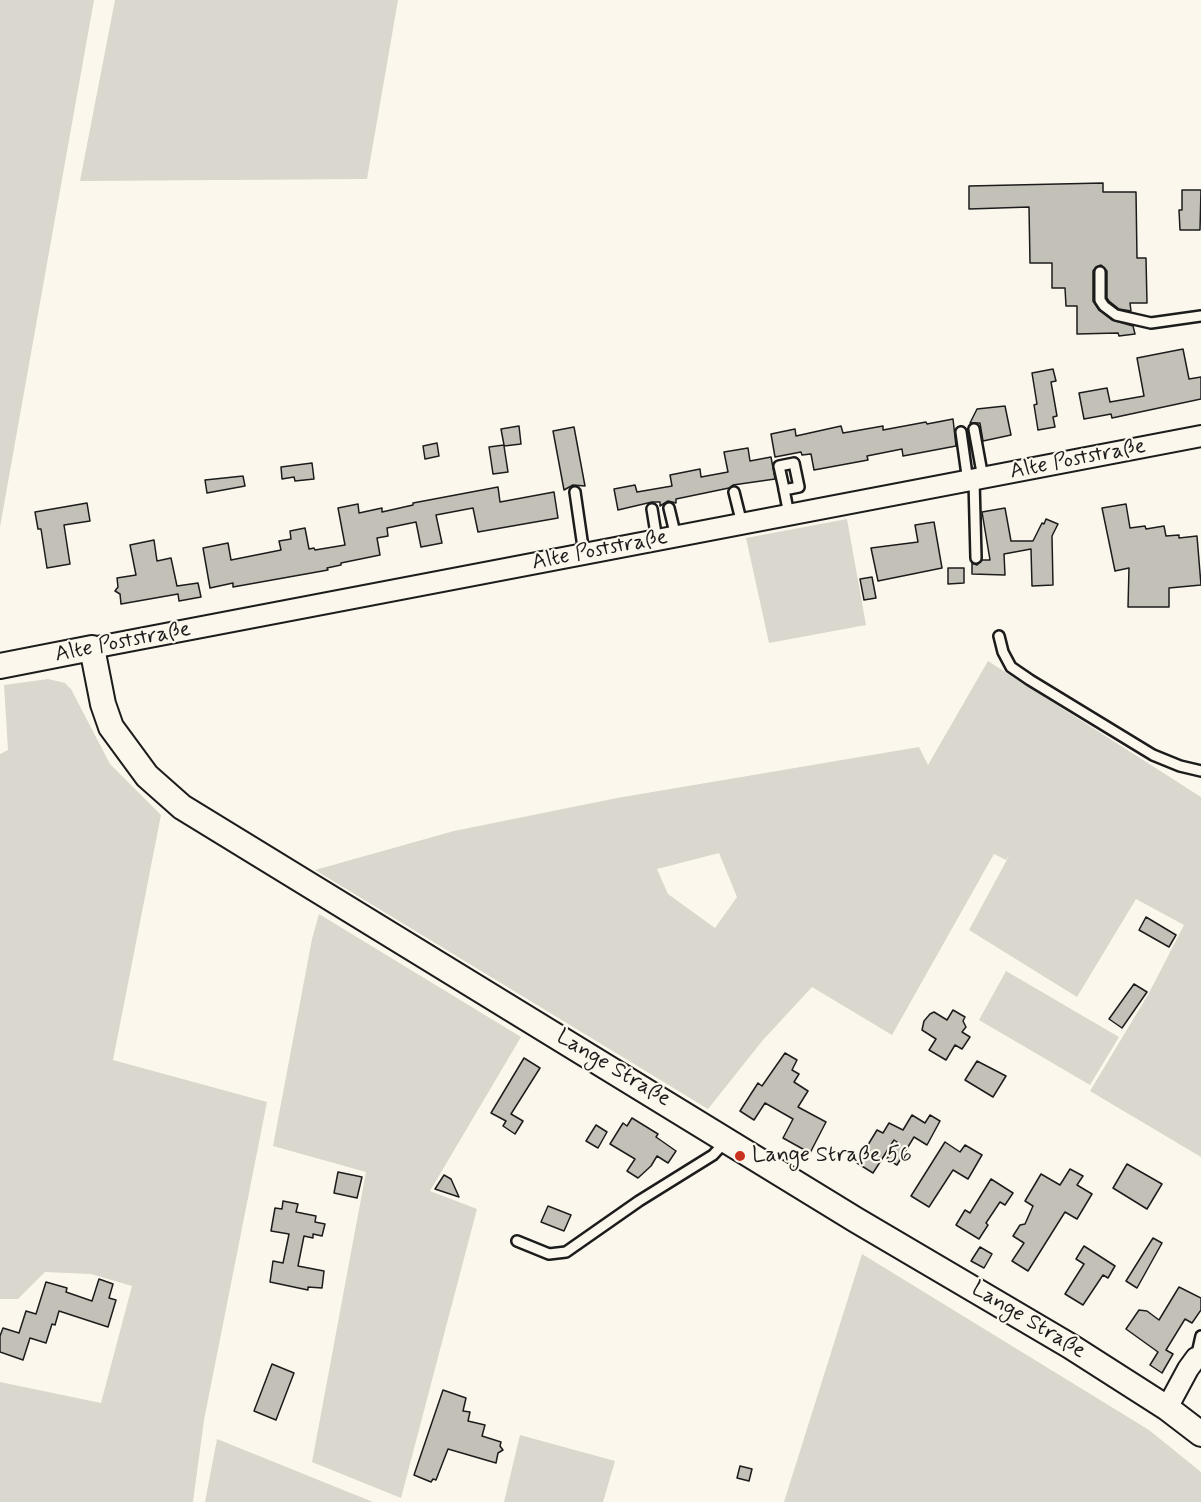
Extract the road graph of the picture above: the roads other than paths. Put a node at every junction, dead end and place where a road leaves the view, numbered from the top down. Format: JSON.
{"nodes":[{"id":1,"x":1100,"y":272,"type":"dead end"},
{"id":2,"x":1201,"y":316,"type":"edge"},
{"id":3,"x":974,"y":429,"type":"dead end"},
{"id":4,"x":961,"y":432,"type":"dead end"},
{"id":5,"x":1201,"y":436,"type":"edge"},
{"id":6,"x":975,"y":480,"type":"junction"},
{"id":7,"x":784,"y":490,"type":"dead end"},
{"id":8,"x":575,"y":492,"type":"dead end"},
{"id":9,"x":734,"y":492,"type":"dead end"},
{"id":10,"x":669,"y":508,"type":"dead end"},
{"id":11,"x":652,"y":509,"type":"dead end"},
{"id":12,"x":789,"y":515,"type":"junction"},
{"id":13,"x":742,"y":524,"type":"junction"},
{"id":14,"x":667,"y":538,"type":"junction"},
{"id":15,"x":584,"y":554,"type":"junction"},
{"id":16,"x":976,"y":558,"type":"dead end"},
{"id":17,"x":999,"y":636,"type":"dead end"},
{"id":18,"x":92,"y":648,"type":"junction"},
{"id":19,"x":0,"y":666,"type":"edge"},
{"id":20,"x":1201,"y":771,"type":"edge"},
{"id":21,"x":727,"y":1139,"type":"junction"},
{"id":22,"x":517,"y":1241,"type":"dead end"},
{"id":23,"x":1201,"y":1336,"type":"edge"},
{"id":24,"x":1199,"y":1358,"type":"edge"},
{"id":25,"x":1167,"y":1408,"type":"junction"},
{"id":26,"x":1201,"y":1434,"type":"edge"}],
"edges":[{"from":1,"to":2,"type":"lane"},
{"from":3,"to":6,"type":"lane"},
{"from":4,"to":6,"type":"lane"},
{"from":5,"to":6,"type":"street","name":"Alte Poststraße"},
{"from":6,"to":12,"type":"street","name":"Alte Poststraße"},
{"from":6,"to":16,"type":"lane"},
{"from":7,"to":12,"type":"lane"},
{"from":8,"to":15,"type":"lane"},
{"from":9,"to":13,"type":"lane"},
{"from":10,"to":14,"type":"lane"},
{"from":11,"to":14,"type":"lane"},
{"from":12,"to":13,"type":"street","name":"Alte Poststraße"},
{"from":13,"to":14,"type":"street","name":"Alte Poststraße"},
{"from":14,"to":15,"type":"street","name":"Alte Poststraße"},
{"from":15,"to":18,"type":"street","name":"Alte Poststraße"},
{"from":17,"to":20,"type":"lane"},
{"from":18,"to":19,"type":"street","name":"Alte Poststraße"},
{"from":18,"to":21,"type":"street","name":"Lange Straße"},
{"from":21,"to":22,"type":"lane"},
{"from":21,"to":25,"type":"street","name":"Lange Straße"},
{"from":23,"to":24,"type":"lane"},
{"from":24,"to":25,"type":"street"},
{"from":25,"to":26,"type":"street","name":"Lange Straße"}]}
